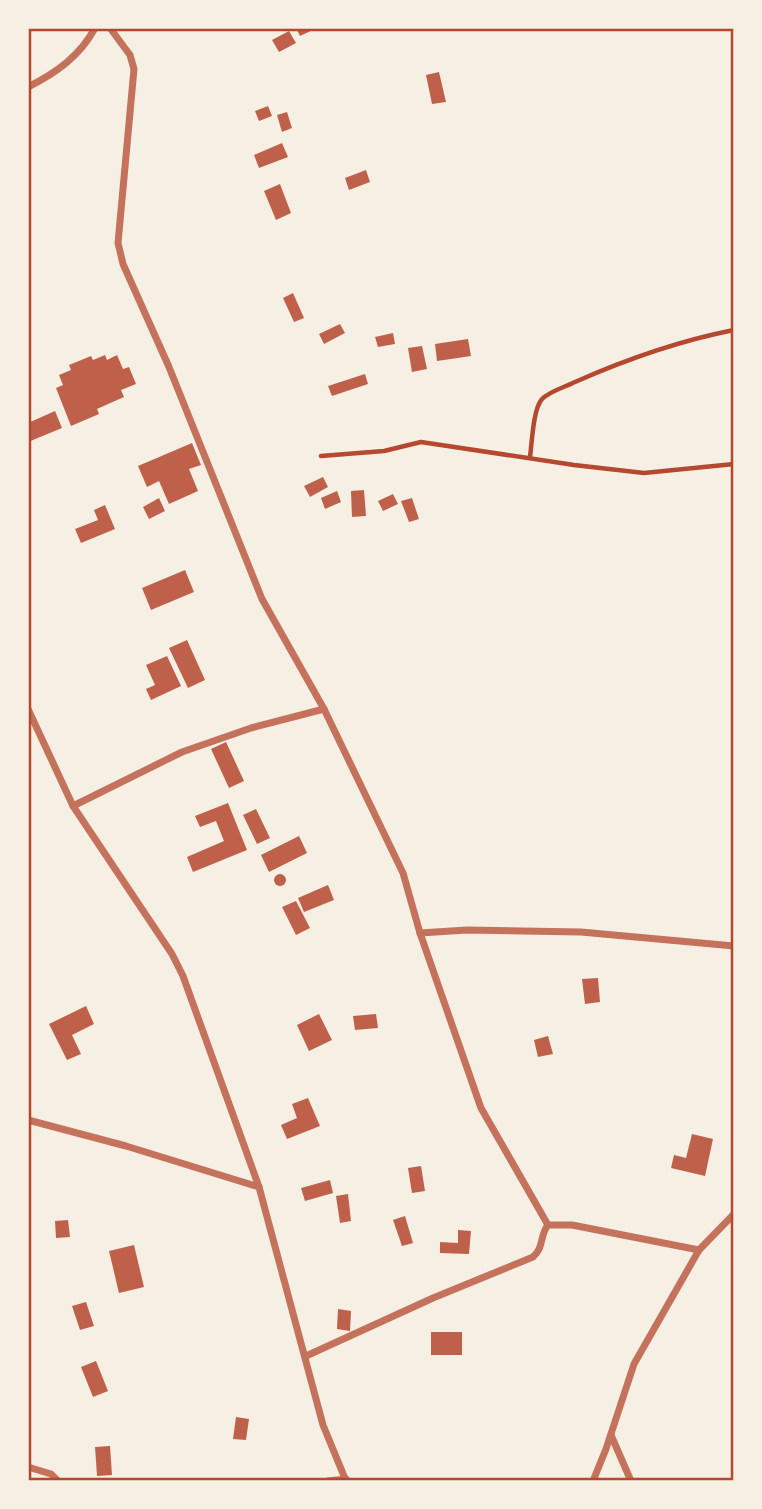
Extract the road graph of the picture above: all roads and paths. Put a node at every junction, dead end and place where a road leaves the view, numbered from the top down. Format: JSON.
{"nodes":[{"id":1,"x":95,"y":28,"type":"edge"},
{"id":2,"x":110,"y":28,"type":"edge"},
{"id":3,"x":28,"y":88,"type":"edge"},
{"id":4,"x":734,"y":330,"type":"edge"},
{"id":5,"x":321,"y":456,"type":"dead end"},
{"id":6,"x":530,"y":457,"type":"junction"},
{"id":7,"x":734,"y":464,"type":"edge"},
{"id":8,"x":28,"y":709,"type":"edge"},
{"id":9,"x":324,"y":709,"type":"junction"},
{"id":10,"x":73,"y":806,"type":"junction"},
{"id":11,"x":420,"y":933,"type":"junction"},
{"id":12,"x":734,"y":946,"type":"edge"},
{"id":13,"x":28,"y":1119,"type":"edge"},
{"id":14,"x":259,"y":1187,"type":"junction"},
{"id":15,"x":734,"y":1214,"type":"edge"},
{"id":16,"x":548,"y":1225,"type":"junction"},
{"id":17,"x":699,"y":1250,"type":"junction"},
{"id":18,"x":306,"y":1356,"type":"junction"},
{"id":19,"x":611,"y":1434,"type":"junction"},
{"id":20,"x":28,"y":1467,"type":"edge"},
{"id":21,"x":346,"y":1480,"type":"edge"},
{"id":22,"x":58,"y":1481,"type":"edge"},
{"id":23,"x":328,"y":1481,"type":"edge"},
{"id":24,"x":593,"y":1481,"type":"edge"},
{"id":25,"x":631,"y":1481,"type":"edge"}],
"edges":[{"from":1,"to":3,"type":"street"},
{"from":2,"to":9,"type":"street"},
{"from":4,"to":6,"type":"path"},
{"from":5,"to":6,"type":"path"},
{"from":6,"to":7,"type":"path"},
{"from":8,"to":10,"type":"street"},
{"from":9,"to":10,"type":"street"},
{"from":9,"to":11,"type":"street"},
{"from":10,"to":14,"type":"street"},
{"from":11,"to":12,"type":"street"},
{"from":11,"to":16,"type":"street"},
{"from":13,"to":14,"type":"street"},
{"from":14,"to":18,"type":"street"},
{"from":15,"to":17,"type":"street"},
{"from":16,"to":17,"type":"street"},
{"from":16,"to":18,"type":"street"},
{"from":17,"to":19,"type":"street"},
{"from":18,"to":21,"type":"street"},
{"from":19,"to":24,"type":"street"},
{"from":19,"to":25,"type":"street"},
{"from":20,"to":22,"type":"street"},
{"from":21,"to":23,"type":"street"}]}
